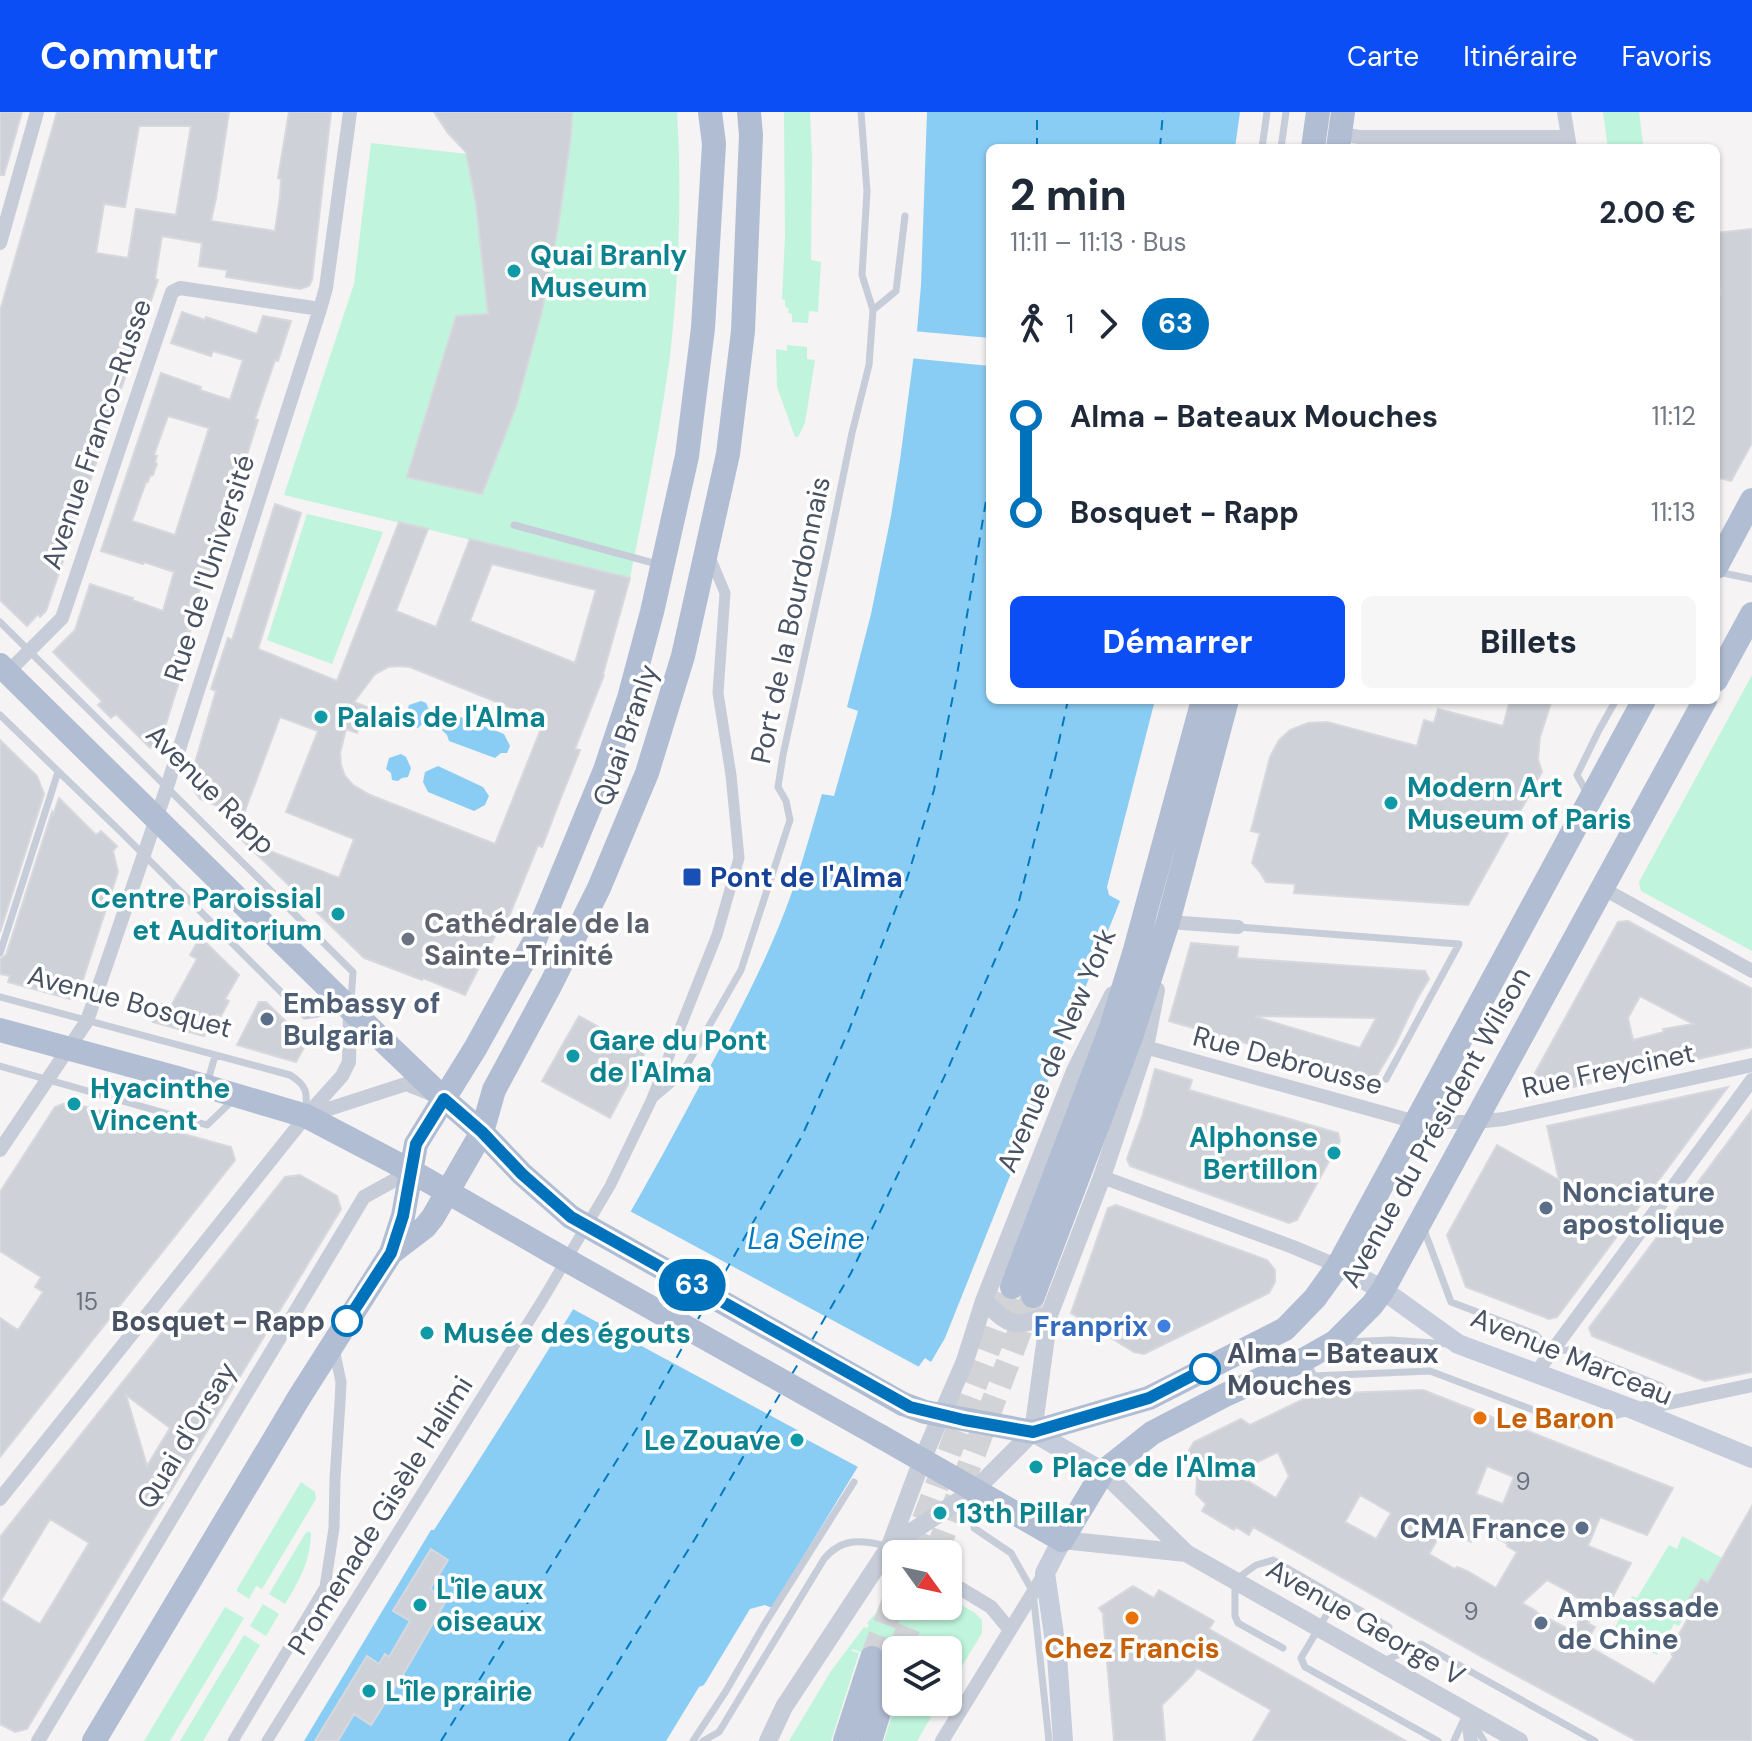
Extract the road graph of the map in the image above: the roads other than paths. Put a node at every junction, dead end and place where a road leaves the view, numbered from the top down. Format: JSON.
{"nodes":[{"id":1,"x":37,"y":112,"type":"edge"},
{"id":2,"x":350,"y":112,"type":"edge"},
{"id":3,"x":710,"y":112,"type":"edge"},
{"id":4,"x":749,"y":112,"type":"edge"},
{"id":5,"x":861,"y":112,"type":"edge"},
{"id":6,"x":1267,"y":112,"type":"edge"},
{"id":7,"x":1286,"y":112,"type":"edge"},
{"id":8,"x":1318,"y":112,"type":"edge"},
{"id":9,"x":1564,"y":112,"type":"edge"},
{"id":10,"x":1340,"y":131,"type":"edge"},
{"id":11,"x":1569,"y":142,"type":"edge"},
{"id":12,"x":1263,"y":144,"type":"edge"},
{"id":13,"x":1282,"y":144,"type":"edge"},
{"id":14,"x":1314,"y":144,"type":"edge"},
{"id":15,"x":905,"y":216,"type":"dead end"},
{"id":16,"x":0,"y":243,"type":"edge"},
{"id":17,"x":320,"y":309,"type":"junction"},
{"id":18,"x":873,"y":310,"type":"junction"},
{"id":19,"x":1752,"y":500,"type":"edge"},
{"id":20,"x":514,"y":525,"type":"dead end"},
{"id":21,"x":707,"y":550,"type":"junction"},
{"id":22,"x":1720,"y":561,"type":"edge"},
{"id":23,"x":663,"y":566,"type":"junction"},
{"id":24,"x":1720,"y":570,"type":"edge"},
{"id":25,"x":1752,"y":579,"type":"edge"},
{"id":26,"x":1752,"y":614,"type":"edge"},
{"id":27,"x":0,"y":622,"type":"edge"},
{"id":28,"x":29,"y":651,"type":"junction"},
{"id":29,"x":4,"y":669,"type":"edge"},
{"id":30,"x":1720,"y":673,"type":"edge"},
{"id":31,"x":1202,"y":704,"type":"edge"},
{"id":32,"x":1226,"y":704,"type":"edge"},
{"id":33,"x":1614,"y":704,"type":"edge"},
{"id":34,"x":1642,"y":704,"type":"edge"},
{"id":35,"x":1703,"y":704,"type":"edge"},
{"id":36,"x":0,"y":715,"type":"edge"},
{"id":37,"x":58,"y":772,"type":"junction"},
{"id":38,"x":167,"y":787,"type":"junction"},
{"id":39,"x":1591,"y":799,"type":"junction"},
{"id":40,"x":155,"y":819,"type":"junction"},
{"id":41,"x":143,"y":854,"type":"junction"},
{"id":42,"x":1602,"y":888,"type":"junction"},
{"id":43,"x":1168,"y":922,"type":"junction"},
{"id":44,"x":1238,"y":927,"type":"joint"},
{"id":45,"x":1135,"y":950,"type":"junction"},
{"id":46,"x":0,"y":953,"type":"edge"},
{"id":47,"x":1752,"y":971,"type":"edge"},
{"id":48,"x":0,"y":997,"type":"edge"},
{"id":49,"x":350,"y":1009,"type":"junction"},
{"id":50,"x":87,"y":1021,"type":"junction"},
{"id":51,"x":0,"y":1030,"type":"edge"},
{"id":52,"x":1145,"y":1047,"type":"junction"},
{"id":53,"x":69,"y":1049,"type":"junction"},
{"id":54,"x":215,"y":1056,"type":"junction"},
{"id":55,"x":1752,"y":1065,"type":"edge"},
{"id":56,"x":0,"y":1066,"type":"edge"},
{"id":57,"x":1386,"y":1079,"type":"dead end"},
{"id":58,"x":48,"y":1080,"type":"junction"},
{"id":59,"x":1752,"y":1080,"type":"edge"},
{"id":60,"x":206,"y":1086,"type":"junction"},
{"id":61,"x":238,"y":1095,"type":"junction"},
{"id":62,"x":444,"y":1099,"type":"junction"},
{"id":63,"x":651,"y":1101,"type":"junction"},
{"id":64,"x":306,"y":1116,"type":"junction"},
{"id":65,"x":1416,"y":1122,"type":"junction"},
{"id":66,"x":1475,"y":1122,"type":"junction"},
{"id":67,"x":482,"y":1132,"type":"junction"},
{"id":68,"x":0,"y":1150,"type":"edge"},
{"id":69,"x":411,"y":1171,"type":"junction"},
{"id":70,"x":1102,"y":1177,"type":"junction"},
{"id":71,"x":447,"y":1192,"type":"junction"},
{"id":72,"x":1421,"y":1220,"type":"junction"},
{"id":73,"x":391,"y":1253,"type":"junction"},
{"id":74,"x":1338,"y":1266,"type":"junction"},
{"id":75,"x":1383,"y":1290,"type":"junction"},
{"id":76,"x":1031,"y":1299,"type":"junction"},
{"id":77,"x":984,"y":1301,"type":"junction"},
{"id":78,"x":1335,"y":1342,"type":"junction"},
{"id":79,"x":332,"y":1343,"type":"junction"},
{"id":80,"x":1458,"y":1344,"type":"junction"},
{"id":81,"x":1552,"y":1351,"type":"junction"},
{"id":82,"x":1305,"y":1359,"type":"junction"},
{"id":83,"x":1536,"y":1373,"type":"junction"},
{"id":84,"x":1752,"y":1385,"type":"edge"},
{"id":85,"x":1673,"y":1402,"type":"junction"},
{"id":86,"x":1635,"y":1410,"type":"junction"},
{"id":87,"x":941,"y":1415,"type":"junction"},
{"id":88,"x":1033,"y":1432,"type":"junction"},
{"id":89,"x":1752,"y":1458,"type":"edge"},
{"id":90,"x":922,"y":1460,"type":"junction"},
{"id":91,"x":1103,"y":1472,"type":"junction"},
{"id":92,"x":854,"y":1482,"type":"dead end"},
{"id":93,"x":975,"y":1490,"type":"junction"},
{"id":94,"x":0,"y":1499,"type":"edge"},
{"id":95,"x":899,"y":1540,"type":"edge"},
{"id":96,"x":909,"y":1540,"type":"edge"},
{"id":97,"x":1062,"y":1540,"type":"junction"},
{"id":98,"x":882,"y":1546,"type":"edge"},
{"id":99,"x":1186,"y":1553,"type":"junction"},
{"id":100,"x":882,"y":1570,"type":"edge"},
{"id":101,"x":1045,"y":1573,"type":"junction"},
{"id":102,"x":1235,"y":1580,"type":"junction"},
{"id":103,"x":962,"y":1589,"type":"edge"},
{"id":104,"x":1033,"y":1592,"type":"junction"},
{"id":105,"x":1337,"y":1597,"type":"junction"},
{"id":106,"x":1319,"y":1627,"type":"junction"},
{"id":107,"x":1389,"y":1627,"type":"dead end"},
{"id":108,"x":1010,"y":1630,"type":"junction"},
{"id":109,"x":1283,"y":1648,"type":"dead end"},
{"id":110,"x":882,"y":1663,"type":"tunnel mouth"},
{"id":111,"x":1382,"y":1663,"type":"junction"},
{"id":112,"x":882,"y":1667,"type":"tunnel mouth"},
{"id":113,"x":1467,"y":1712,"type":"junction"},
{"id":114,"x":38,"y":1741,"type":"edge"},
{"id":115,"x":94,"y":1741,"type":"edge"},
{"id":116,"x":233,"y":1741,"type":"edge"},
{"id":117,"x":267,"y":1741,"type":"edge"},
{"id":118,"x":693,"y":1741,"type":"edge"},
{"id":119,"x":703,"y":1741,"type":"edge"},
{"id":120,"x":768,"y":1741,"type":"edge"},
{"id":121,"x":845,"y":1741,"type":"edge"},
{"id":122,"x":870,"y":1741,"type":"edge"},
{"id":123,"x":942,"y":1741,"type":"edge"},
{"id":124,"x":1049,"y":1741,"type":"edge"},
{"id":125,"x":1063,"y":1741,"type":"edge"},
{"id":126,"x":1438,"y":1741,"type":"edge"},
{"id":127,"x":1454,"y":1741,"type":"edge"},
{"id":128,"x":1471,"y":1741,"type":"edge"},
{"id":129,"x":1484,"y":1741,"type":"edge"},
{"id":130,"x":1519,"y":1741,"type":"edge"},
{"id":131,"x":1595,"y":1741,"type":"edge"}],
"edges":[{"from":1,"to":16,"type":"street"},
{"from":2,"to":17,"type":"street","name":"Rue de l'Université"},
{"from":3,"to":23,"type":"main road","name":"Quai Branly"},
{"from":4,"to":21,"type":"main road","name":"Quai Branly"},
{"from":5,"to":18,"type":"lane","name":"Port de la Bourdonnais"},
{"from":6,"to":12,"type":"lane"},
{"from":7,"to":13,"type":"lane"},
{"from":8,"to":14,"type":"main road"},
{"from":9,"to":11,"type":"street"},
{"from":10,"to":11,"type":"street"},
{"from":15,"to":18,"type":"lane"},
{"from":17,"to":28,"type":"street","name":"Avenue Franco-Russe"},
{"from":17,"to":38,"type":"street","name":"Rue de l'Université"},
{"from":18,"to":63,"type":"lane","name":"Port de la Bourdonnais"},
{"from":19,"to":22,"type":"main road"},
{"from":20,"to":23,"type":"lane"},
{"from":21,"to":63,"type":"street","name":"Promenade Gisèle Halimi"},
{"from":21,"to":67,"type":"main road","name":"Quai Branly"},
{"from":23,"to":62,"type":"main road","name":"Quai Branly"},
{"from":24,"to":25,"type":"lane"},
{"from":26,"to":30,"type":"main road"},
{"from":27,"to":28,"type":"lane","name":"Avenue Rapp"},
{"from":28,"to":29,"type":"street","name":"Avenue Franco-Russe"},
{"from":28,"to":38,"type":"lane","name":"Avenue Rapp"},
{"from":29,"to":40,"type":"main road"},
{"from":31,"to":45,"type":"main road","name":"Avenue de New York"},
{"from":32,"to":43,"type":"main road"},
{"from":33,"to":39,"type":"lane"},
{"from":34,"to":39,"type":"main road","name":"Avenue du Président Wilson"},
{"from":35,"to":42,"type":"main road","name":"Avenue du Président Wilson"},
{"from":36,"to":37,"type":"lane"},
{"from":37,"to":41,"type":"lane"},
{"from":37,"to":46,"type":"lane"},
{"from":38,"to":40,"type":"street","name":"Rue de l'Université"},
{"from":38,"to":49,"type":"lane","name":"Avenue Rapp"},
{"from":39,"to":65,"type":"main road","name":"Avenue du Président Wilson"},
{"from":40,"to":41,"type":"street","name":"Rue de l'Université"},
{"from":40,"to":49,"type":"main road"},
{"from":41,"to":49,"type":"lane"},
{"from":41,"to":50,"type":"street","name":"Rue de l'Université"},
{"from":42,"to":47,"type":"street"},
{"from":42,"to":66,"type":"main road","name":"Avenue du Président Wilson"},
{"from":43,"to":44,"type":"street"},
{"from":43,"to":52,"type":"street"},
{"from":43,"to":76,"type":"main road"},
{"from":44,"to":57,"type":"lane"},
{"from":45,"to":76,"type":"main road"},
{"from":45,"to":77,"type":"street","name":"Avenue de New York"},
{"from":48,"to":50,"type":"lane","name":"Avenue Bosquet"},
{"from":49,"to":62,"type":"main road"},
{"from":49,"to":64,"type":"street"},
{"from":50,"to":53,"type":"street","name":"Rue de l'Université"},
{"from":50,"to":54,"type":"lane","name":"Avenue Bosquet"},
{"from":51,"to":53,"type":"main road"},
{"from":52,"to":65,"type":"street","name":"Rue Debrousse"},
{"from":52,"to":70,"type":"street"},
{"from":53,"to":58,"type":"street","name":"Rue de l'Université"},
{"from":53,"to":60,"type":"main road"},
{"from":54,"to":60,"type":"lane"},
{"from":54,"to":64,"type":"lane","name":"Avenue Bosquet"},
{"from":55,"to":66,"type":"street","name":"Rue Freycinet"},
{"from":56,"to":58,"type":"lane"},
{"from":58,"to":61,"type":"lane"},
{"from":58,"to":68,"type":"street","name":"Rue de l'Université"},
{"from":59,"to":81,"type":"street"},
{"from":60,"to":61,"type":"main road"},
{"from":61,"to":64,"type":"main road"},
{"from":62,"to":64,"type":"street"},
{"from":62,"to":67,"type":"main road"},
{"from":62,"to":69,"type":"main road","name":"Quai Branly"},
{"from":63,"to":117,"type":"street","name":"Promenade Gisèle Halimi"},
{"from":64,"to":69,"type":"main road"},
{"from":64,"to":94,"type":"street"},
{"from":65,"to":66,"type":"street","name":"Rue Debrousse"},
{"from":65,"to":74,"type":"main road","name":"Avenue du Président Wilson"},
{"from":66,"to":72,"type":"main road","name":"Avenue du Président Wilson"},
{"from":67,"to":71,"type":"main road","name":"Quai Branly"},
{"from":67,"to":87,"type":"main road","bridge":true},
{"from":69,"to":71,"type":"main road"},
{"from":69,"to":73,"type":"main road"},
{"from":69,"to":114,"type":"street","name":"Quai d'Orsay"},
{"from":70,"to":74,"type":"street"},
{"from":70,"to":76,"type":"street"},
{"from":71,"to":73,"type":"main road"},
{"from":71,"to":90,"type":"main road","bridge":true},
{"from":72,"to":75,"type":"main road","name":"Avenue du Président Wilson"},
{"from":72,"to":81,"type":"lane"},
{"from":73,"to":79,"type":"main road"},
{"from":74,"to":75,"type":"main road","name":"Avenue Marceau"},
{"from":74,"to":88,"type":"main road","name":"Avenue du Président Wilson"},
{"from":75,"to":78,"type":"main road","name":"Avenue du Président Wilson"},
{"from":75,"to":80,"type":"main road","name":"Avenue Marceau"},
{"from":76,"to":77,"type":"street"},
{"from":76,"to":88,"type":"street"},
{"from":77,"to":87,"type":"street","name":"Avenue de New York"},
{"from":78,"to":80,"type":"lane"},
{"from":78,"to":82,"type":"main road","name":"Avenue du Président Wilson"},
{"from":79,"to":115,"type":"main road"},
{"from":79,"to":116,"type":"street","name":"Promenade Gisèle Halimi"},
{"from":80,"to":83,"type":"main road","name":"Avenue Marceau"},
{"from":81,"to":83,"type":"street"},
{"from":81,"to":85,"type":"lane"},
{"from":82,"to":86,"type":"lane"},
{"from":82,"to":91,"type":"main road","name":"Avenue du Président Wilson"},
{"from":83,"to":86,"type":"main road","name":"Avenue Marceau"},
{"from":84,"to":85,"type":"street"},
{"from":85,"to":86,"type":"street"},
{"from":86,"to":89,"type":"main road","name":"Avenue Marceau"},
{"from":87,"to":88,"type":"main road"},
{"from":87,"to":90,"type":"street"},
{"from":88,"to":91,"type":"main road"},
{"from":88,"to":93,"type":"street"},
{"from":90,"to":93,"type":"main road"},
{"from":90,"to":95,"type":"street"},
{"from":91,"to":97,"type":"main road"},
{"from":91,"to":99,"type":"street","name":"Avenue George V"},
{"from":92,"to":118,"type":"lane"},
{"from":93,"to":96,"type":"street"},
{"from":93,"to":97,"type":"main road"},
{"from":93,"to":104,"type":"lane"},
{"from":97,"to":99,"type":"street","name":"Avenue George V"},
{"from":97,"to":101,"type":"main road"},
{"from":98,"to":119,"type":"lane"},
{"from":99,"to":102,"type":"street","name":"Avenue George V"},
{"from":100,"to":120,"type":"street"},
{"from":101,"to":104,"type":"street"},
{"from":101,"to":125,"type":"main road"},
{"from":102,"to":105,"type":"lane"},
{"from":102,"to":106,"type":"street","name":"Avenue George V"},
{"from":102,"to":109,"type":"lane"},
{"from":103,"to":108,"type":"street"},
{"from":104,"to":108,"type":"street"},
{"from":104,"to":124,"type":"lane"},
{"from":105,"to":106,"type":"lane"},
{"from":105,"to":107,"type":"lane"},
{"from":106,"to":111,"type":"street","name":"Avenue George V"},
{"from":106,"to":126,"type":"lane"},
{"from":108,"to":123,"type":"street"},
{"from":110,"to":121,"type":"main road"},
{"from":111,"to":113,"type":"street","name":"Avenue George V"},
{"from":111,"to":131,"type":"lane"},
{"from":112,"to":122,"type":"main road"},
{"from":113,"to":127,"type":"lane"},
{"from":113,"to":128,"type":"street"},
{"from":113,"to":129,"type":"lane"},
{"from":113,"to":130,"type":"street","name":"Avenue George V"}]}
